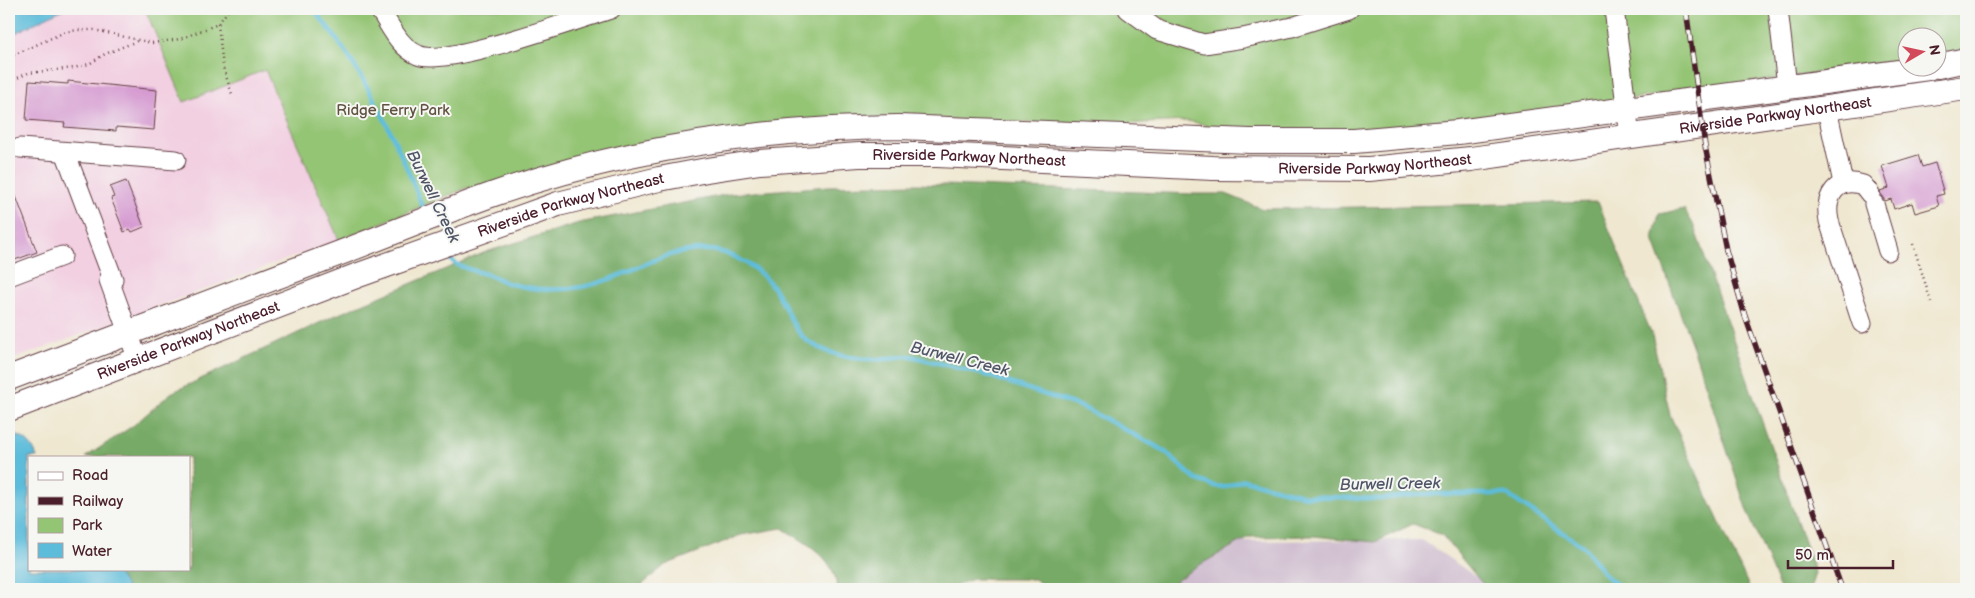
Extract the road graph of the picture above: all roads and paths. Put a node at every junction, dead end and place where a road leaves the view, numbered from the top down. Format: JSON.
{"nodes":[{"id":1,"x":229,"y":9,"type":"edge"},
{"id":2,"x":379,"y":9,"type":"edge"},
{"id":3,"x":611,"y":9,"type":"edge"},
{"id":4,"x":1128,"y":9,"type":"edge"},
{"id":5,"x":1614,"y":9,"type":"edge"},
{"id":6,"x":1778,"y":9,"type":"edge"},
{"id":7,"x":1340,"y":11,"type":"edge"},
{"id":8,"x":218,"y":24,"type":"junction"},
{"id":9,"x":138,"y":40,"type":"junction"},
{"id":10,"x":9,"y":57,"type":"edge"},
{"id":11,"x":1966,"y":60,"type":"edge"},
{"id":12,"x":1948,"y":64,"type":"edge"},
{"id":13,"x":1898,"y":72,"type":"edge"},
{"id":14,"x":9,"y":82,"type":"edge"},
{"id":15,"x":1787,"y":86,"type":"junction"},
{"id":16,"x":1966,"y":88,"type":"edge"},
{"id":17,"x":232,"y":94,"type":"dead end"},
{"id":18,"x":1626,"y":109,"type":"junction"},
{"id":19,"x":1827,"y":110,"type":"junction"},
{"id":20,"x":1630,"y":137,"type":"junction"},
{"id":21,"x":1224,"y":139,"type":"junction"},
{"id":22,"x":20,"y":148,"type":"dead end"},
{"id":23,"x":65,"y":152,"type":"junction"},
{"id":24,"x":176,"y":160,"type":"dead end"},
{"id":25,"x":1223,"y":168,"type":"junction"},
{"id":26,"x":1843,"y":183,"type":"junction"},
{"id":27,"x":1913,"y":244,"type":"dead end"},
{"id":28,"x":1888,"y":252,"type":"dead end"},
{"id":29,"x":62,"y":256,"type":"dead end"},
{"id":30,"x":9,"y":276,"type":"edge"},
{"id":31,"x":1931,"y":302,"type":"dead end"},
{"id":32,"x":1862,"y":323,"type":"dead end"},
{"id":33,"x":128,"y":333,"type":"junction"},
{"id":34,"x":138,"y":360,"type":"junction"},
{"id":35,"x":9,"y":366,"type":"edge"},
{"id":36,"x":9,"y":378,"type":"edge"},
{"id":37,"x":9,"y":409,"type":"edge"}],
"edges":[{"from":1,"to":8,"type":"path"},
{"from":2,"to":3,"type":"lane"},
{"from":4,"to":7,"type":"lane"},
{"from":5,"to":18,"type":"lane"},
{"from":6,"to":15,"type":"lane"},
{"from":8,"to":9,"type":"path"},
{"from":8,"to":17,"type":"path"},
{"from":9,"to":10,"type":"path"},
{"from":9,"to":14,"type":"path"},
{"from":11,"to":12,"type":"main road"},
{"from":13,"to":15,"type":"main road","name":"Riverside Parkway Northeast"},
{"from":15,"to":18,"type":"main road","name":"Riverside Parkway Northeast"},
{"from":16,"to":19,"type":"main road","name":"Riverside Parkway Northeast"},
{"from":18,"to":20,"type":"lane"},
{"from":18,"to":21,"type":"main road","name":"Riverside Parkway Northeast"},
{"from":19,"to":20,"type":"main road","name":"Riverside Parkway Northeast"},
{"from":19,"to":26,"type":"lane"},
{"from":20,"to":25,"type":"main road","name":"Riverside Parkway Northeast"},
{"from":21,"to":25,"type":"lane"},
{"from":21,"to":33,"type":"main road","name":"Riverside Parkway Northeast"},
{"from":22,"to":23,"type":"lane"},
{"from":23,"to":24,"type":"lane"},
{"from":23,"to":33,"type":"lane"},
{"from":25,"to":34,"type":"main road","name":"Riverside Parkway Northeast"},
{"from":26,"to":28,"type":"lane"},
{"from":26,"to":32,"type":"lane"},
{"from":27,"to":31,"type":"path"},
{"from":29,"to":30,"type":"lane"},
{"from":33,"to":34,"type":"lane"},
{"from":33,"to":35,"type":"main road"},
{"from":33,"to":36,"type":"main road","name":"Riverside Parkway Northeast"},
{"from":34,"to":37,"type":"main road","name":"Riverside Parkway Northeast"}]}
